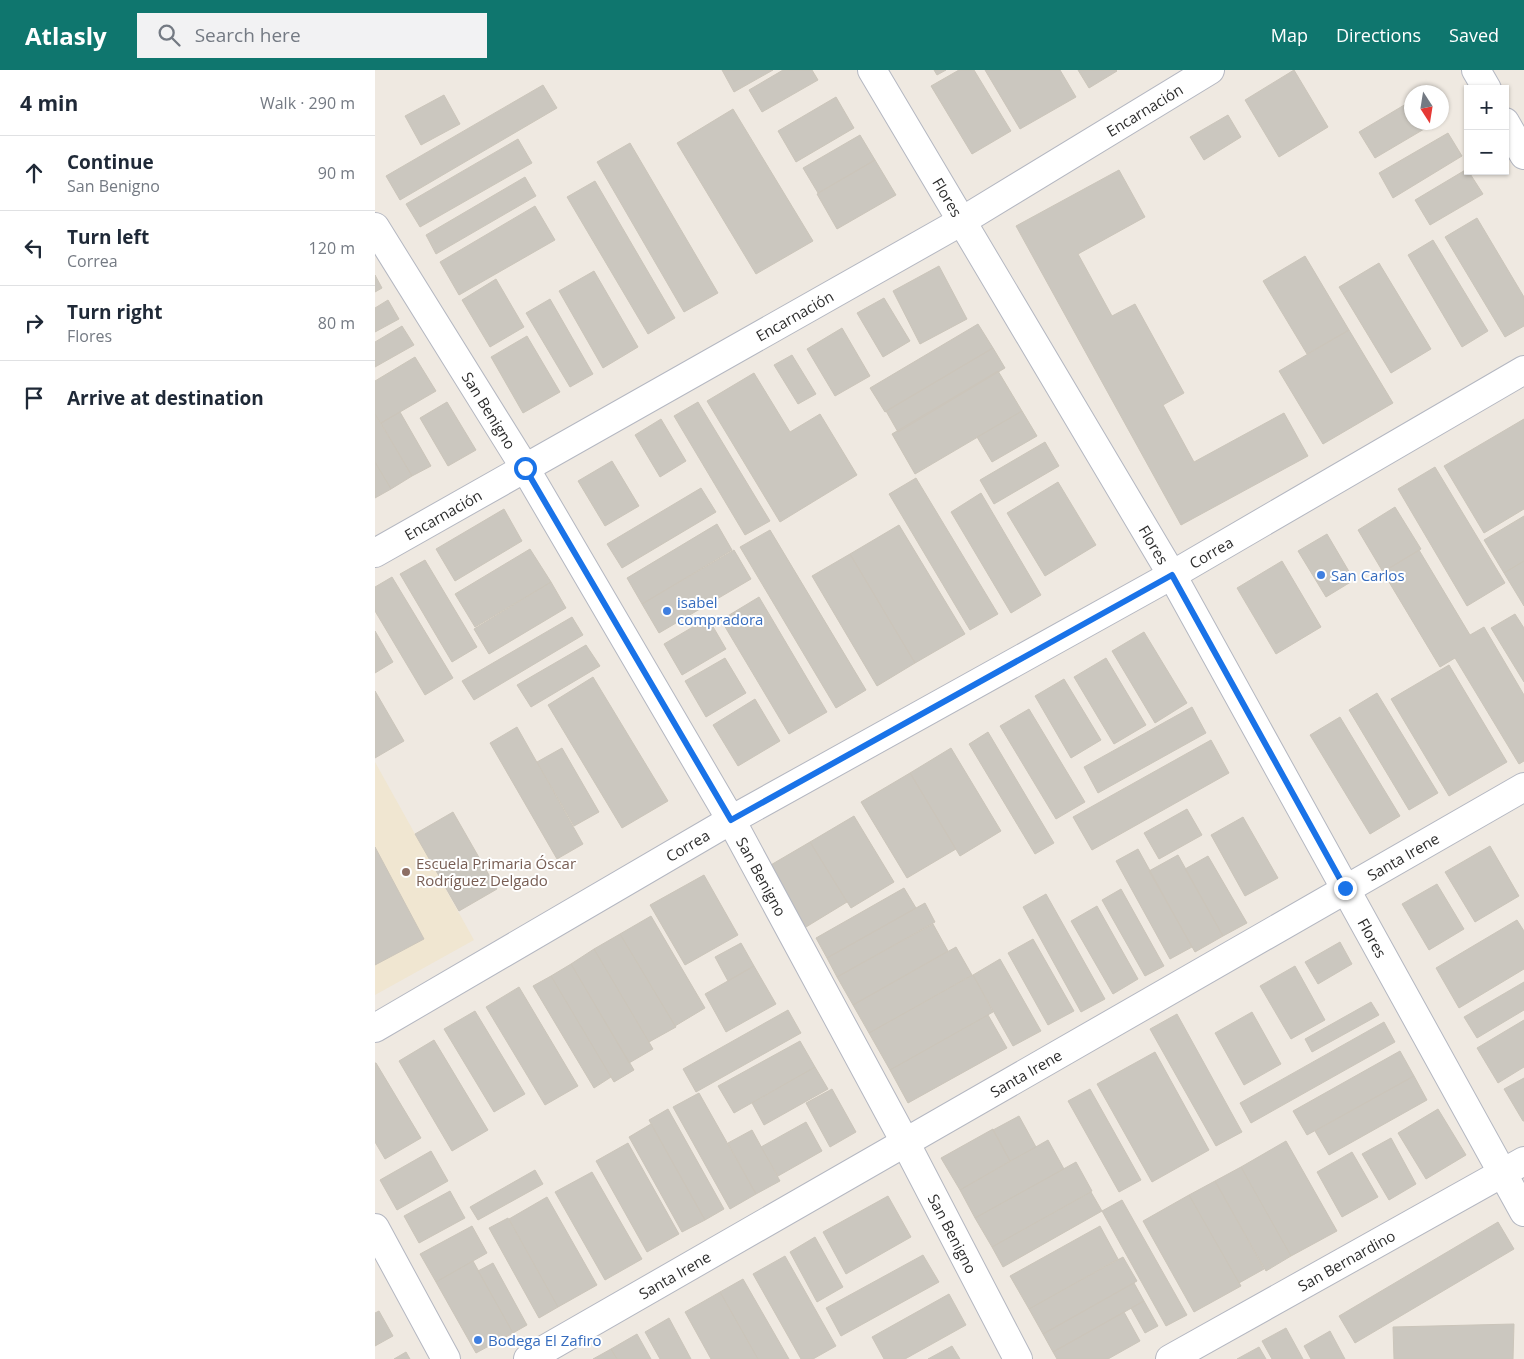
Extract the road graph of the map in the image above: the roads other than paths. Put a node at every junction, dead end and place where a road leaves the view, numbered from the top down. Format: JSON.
{"nodes":[{"id":1,"x":872,"y":70,"type":"edge"},
{"id":2,"x":1210,"y":70,"type":"edge"},
{"id":3,"x":1476,"y":70,"type":"edge"},
{"id":4,"x":1485,"y":85,"type":"edge"},
{"id":5,"x":1509,"y":129,"type":"edge"},
{"id":6,"x":1524,"y":155,"type":"edge"},
{"id":7,"x":963,"y":221,"type":"junction"},
{"id":8,"x":375,"y":227,"type":"edge"},
{"id":9,"x":1524,"y":370,"type":"edge"},
{"id":10,"x":525,"y":468,"type":"junction"},
{"id":11,"x":375,"y":553,"type":"edge"},
{"id":12,"x":1172,"y":575,"type":"junction"},
{"id":13,"x":1524,"y":787,"type":"edge"},
{"id":14,"x":731,"y":820,"type":"junction"},
{"id":15,"x":1345,"y":888,"type":"junction"},
{"id":16,"x":375,"y":1028,"type":"edge"},
{"id":17,"x":905,"y":1142,"type":"junction"},
{"id":18,"x":1513,"y":1168,"type":"edge"},
{"id":19,"x":1524,"y":1212,"type":"edge"},
{"id":20,"x":375,"y":1228,"type":"edge"},
{"id":21,"x":446,"y":1359,"type":"edge"},
{"id":22,"x":527,"y":1359,"type":"edge"},
{"id":23,"x":1019,"y":1359,"type":"edge"},
{"id":24,"x":1170,"y":1359,"type":"edge"}],
"edges":[{"from":1,"to":7,"type":"street","name":"Flores"},
{"from":2,"to":7,"type":"street","name":"Encarnación"},
{"from":3,"to":4,"type":"street"},
{"from":5,"to":6,"type":"street"},
{"from":7,"to":10,"type":"street","name":"Encarnación"},
{"from":7,"to":12,"type":"street","name":"Flores"},
{"from":8,"to":10,"type":"street","name":"San Benigno"},
{"from":9,"to":12,"type":"street","name":"Correa"},
{"from":10,"to":11,"type":"street","name":"Encarnación"},
{"from":10,"to":14,"type":"street","name":"San Benigno"},
{"from":12,"to":14,"type":"street","name":"Correa"},
{"from":12,"to":15,"type":"street","name":"Flores"},
{"from":13,"to":15,"type":"street","name":"Santa Irene"},
{"from":14,"to":16,"type":"street","name":"Correa"},
{"from":14,"to":17,"type":"street","name":"San Benigno"},
{"from":15,"to":17,"type":"street","name":"Santa Irene"},
{"from":15,"to":18,"type":"street","name":"Flores"},
{"from":17,"to":22,"type":"street","name":"Santa Irene"},
{"from":17,"to":23,"type":"street","name":"San Benigno"},
{"from":18,"to":19,"type":"street","name":"Flores"},
{"from":18,"to":24,"type":"street","name":"San Bernardino"},
{"from":20,"to":21,"type":"street"}]}
